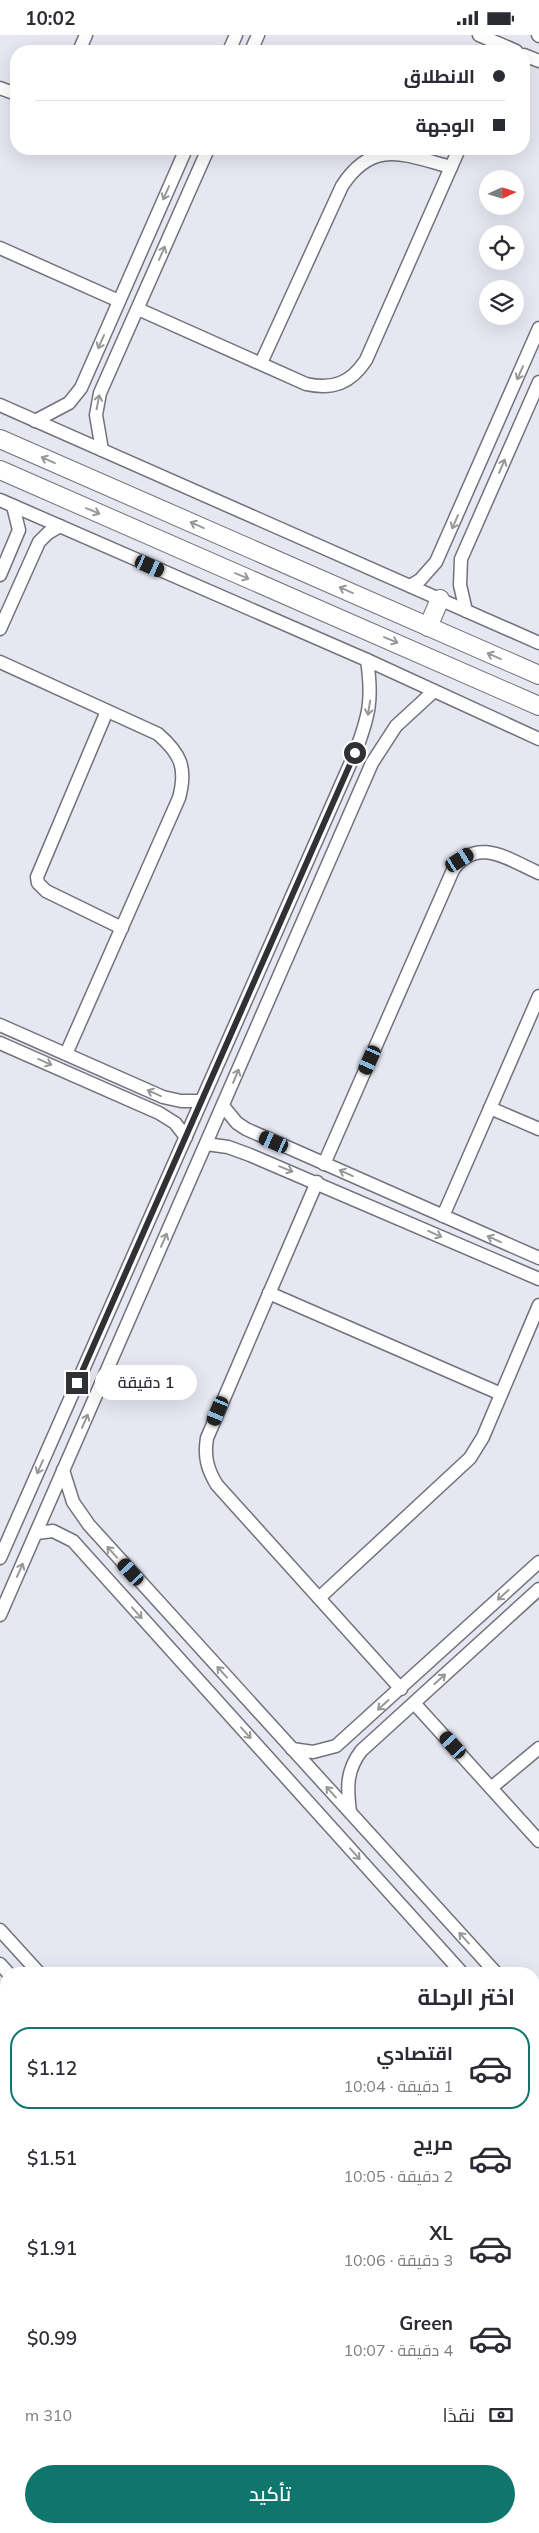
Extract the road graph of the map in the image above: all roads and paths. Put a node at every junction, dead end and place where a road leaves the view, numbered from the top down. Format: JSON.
{"nodes":[{"id":1,"x":479,"y":35,"type":"edge"},
{"id":2,"x":498,"y":45,"type":"edge"},
{"id":3,"x":183,"y":155,"type":"edge"},
{"id":4,"x":205,"y":155,"type":"edge"},
{"id":5,"x":379,"y":155,"type":"edge"},
{"id":6,"x":406,"y":155,"type":"edge"},
{"id":7,"x":456,"y":155,"type":"edge"},
{"id":8,"x":451,"y":167,"type":"junction"},
{"id":9,"x":0,"y":248,"type":"edge"},
{"id":10,"x":119,"y":301,"type":"junction"},
{"id":11,"x":138,"y":309,"type":"junction"},
{"id":12,"x":539,"y":328,"type":"edge"},
{"id":13,"x":261,"y":363,"type":"junction"},
{"id":14,"x":539,"y":382,"type":"edge"},
{"id":15,"x":0,"y":405,"type":"edge"},
{"id":16,"x":35,"y":421,"type":"junction"},
{"id":17,"x":0,"y":439,"type":"edge"},
{"id":18,"x":102,"y":450,"type":"junction"},
{"id":19,"x":0,"y":471,"type":"edge"},
{"id":20,"x":0,"y":500,"type":"edge"},
{"id":21,"x":13,"y":506,"type":"junction"},
{"id":22,"x":60,"y":527,"type":"junction"},
{"id":23,"x":0,"y":575,"type":"edge"},
{"id":24,"x":410,"y":586,"type":"junction"},
{"id":25,"x":440,"y":599,"type":"junction"},
{"id":26,"x":466,"y":611,"type":"junction"},
{"id":27,"x":428,"y":627,"type":"junction"},
{"id":28,"x":0,"y":629,"type":"edge"},
{"id":29,"x":539,"y":643,"type":"edge"},
{"id":30,"x":367,"y":660,"type":"junction"},
{"id":31,"x":0,"y":662,"type":"edge"},
{"id":32,"x":539,"y":675,"type":"edge"},
{"id":33,"x":434,"y":691,"type":"junction"},
{"id":34,"x":539,"y":706,"type":"edge"},
{"id":35,"x":107,"y":711,"type":"junction"},
{"id":36,"x":539,"y":739,"type":"edge"},
{"id":37,"x":539,"y":873,"type":"edge"},
{"id":38,"x":122,"y":928,"type":"junction"},
{"id":39,"x":539,"y":996,"type":"edge"},
{"id":40,"x":0,"y":1025,"type":"edge"},
{"id":41,"x":0,"y":1043,"type":"edge"},
{"id":42,"x":66,"y":1054,"type":"junction"},
{"id":43,"x":201,"y":1101,"type":"junction"},
{"id":44,"x":223,"y":1106,"type":"junction"},
{"id":45,"x":490,"y":1108,"type":"junction"},
{"id":46,"x":539,"y":1129,"type":"edge"},
{"id":47,"x":258,"y":1134,"type":"junction"},
{"id":48,"x":186,"y":1137,"type":"junction"},
{"id":49,"x":206,"y":1144,"type":"junction"},
{"id":50,"x":250,"y":1155,"type":"junction"},
{"id":51,"x":324,"y":1164,"type":"junction"},
{"id":52,"x":317,"y":1182,"type":"junction"},
{"id":53,"x":443,"y":1216,"type":"junction"},
{"id":54,"x":132,"y":1258,"type":"junction"},
{"id":55,"x":539,"y":1258,"type":"edge"},
{"id":56,"x":153,"y":1265,"type":"junction"},
{"id":57,"x":539,"y":1279,"type":"edge"},
{"id":58,"x":269,"y":1293,"type":"junction"},
{"id":59,"x":539,"y":1305,"type":"edge"},
{"id":60,"x":501,"y":1394,"type":"junction"},
{"id":61,"x":63,"y":1471,"type":"junction"},
{"id":62,"x":36,"y":1533,"type":"junction"},
{"id":63,"x":2,"y":1551,"type":"edge"},
{"id":64,"x":539,"y":1562,"type":"edge"},
{"id":65,"x":539,"y":1589,"type":"edge"},
{"id":66,"x":319,"y":1598,"type":"junction"},
{"id":67,"x":0,"y":1615,"type":"edge"},
{"id":68,"x":401,"y":1689,"type":"junction"},
{"id":69,"x":414,"y":1703,"type":"junction"},
{"id":70,"x":539,"y":1747,"type":"edge"},
{"id":71,"x":292,"y":1749,"type":"junction"},
{"id":72,"x":491,"y":1788,"type":"junction"},
{"id":73,"x":350,"y":1812,"type":"junction"},
{"id":74,"x":539,"y":1841,"type":"edge"},
{"id":75,"x":0,"y":1930,"type":"edge"},
{"id":76,"x":34,"y":1967,"type":"edge"},
{"id":77,"x":457,"y":1967,"type":"edge"},
{"id":78,"x":491,"y":1967,"type":"edge"}],
"edges":[{"from":1,"to":2,"type":"street"},
{"from":3,"to":10,"type":"street","one_way":true},
{"from":11,"to":4,"type":"street","one_way":true},
{"from":5,"to":13,"type":"street"},
{"from":6,"to":8,"type":"street"},
{"from":7,"to":8,"type":"street"},
{"from":8,"to":13,"type":"street"},
{"from":9,"to":10,"type":"street"},
{"from":10,"to":16,"type":"street","one_way":true},
{"from":11,"to":13,"type":"street"},
{"from":18,"to":11,"type":"street","one_way":true},
{"from":12,"to":24,"type":"street","one_way":true},
{"from":26,"to":14,"type":"street","one_way":true},
{"from":15,"to":16,"type":"street"},
{"from":16,"to":18,"type":"street"},
{"from":27,"to":17,"type":"street","one_way":true},
{"from":18,"to":24,"type":"street"},
{"from":19,"to":34,"type":"street","one_way":true},
{"from":20,"to":21,"type":"street"},
{"from":21,"to":22,"type":"street"},
{"from":21,"to":23,"type":"street"},
{"from":22,"to":28,"type":"street"},
{"from":22,"to":30,"type":"street"},
{"from":24,"to":25,"type":"street"},
{"from":25,"to":26,"type":"street"},
{"from":25,"to":27,"type":"street"},
{"from":26,"to":29,"type":"street"},
{"from":32,"to":27,"type":"street","one_way":true},
{"from":30,"to":33,"type":"street"},
{"from":30,"to":43,"type":"street","one_way":true},
{"from":31,"to":35,"type":"street"},
{"from":33,"to":36,"type":"street"},
{"from":44,"to":33,"type":"street","one_way":true},
{"from":35,"to":38,"type":"street"},
{"from":35,"to":38,"type":"street"},
{"from":37,"to":51,"type":"street"},
{"from":38,"to":42,"type":"street"},
{"from":39,"to":45,"type":"street"},
{"from":40,"to":42,"type":"street"},
{"from":41,"to":48,"type":"street","one_way":true},
{"from":43,"to":42,"type":"street","one_way":true},
{"from":43,"to":48,"type":"street"},
{"from":44,"to":47,"type":"street"},
{"from":44,"to":49,"type":"street"},
{"from":45,"to":46,"type":"street"},
{"from":45,"to":53,"type":"street"},
{"from":47,"to":50,"type":"street"},
{"from":47,"to":51,"type":"street"},
{"from":48,"to":54,"type":"street"},
{"from":49,"to":50,"type":"street"},
{"from":56,"to":49,"type":"street","one_way":true},
{"from":50,"to":52,"type":"street","one_way":true},
{"from":53,"to":51,"type":"street","one_way":true},
{"from":52,"to":57,"type":"street","one_way":true},
{"from":52,"to":58,"type":"street"},
{"from":55,"to":53,"type":"street","one_way":true},
{"from":54,"to":56,"type":"street"},
{"from":54,"to":63,"type":"street","one_way":true},
{"from":61,"to":56,"type":"street","one_way":true},
{"from":58,"to":60,"type":"street"},
{"from":58,"to":66,"type":"street"},
{"from":59,"to":60,"type":"street"},
{"from":60,"to":66,"type":"street"},
{"from":61,"to":62,"type":"street"},
{"from":71,"to":61,"type":"street","one_way":true},
{"from":67,"to":62,"type":"street","one_way":true},
{"from":62,"to":77,"type":"street","one_way":true},
{"from":64,"to":68,"type":"street","one_way":true},
{"from":69,"to":65,"type":"street","one_way":true},
{"from":66,"to":68,"type":"street"},
{"from":68,"to":71,"type":"street","one_way":true},
{"from":69,"to":72,"type":"street"},
{"from":69,"to":73,"type":"street"},
{"from":70,"to":72,"type":"street"},
{"from":73,"to":71,"type":"street","one_way":true},
{"from":72,"to":74,"type":"street"},
{"from":78,"to":73,"type":"street","one_way":true},
{"from":75,"to":76,"type":"street"}]}
